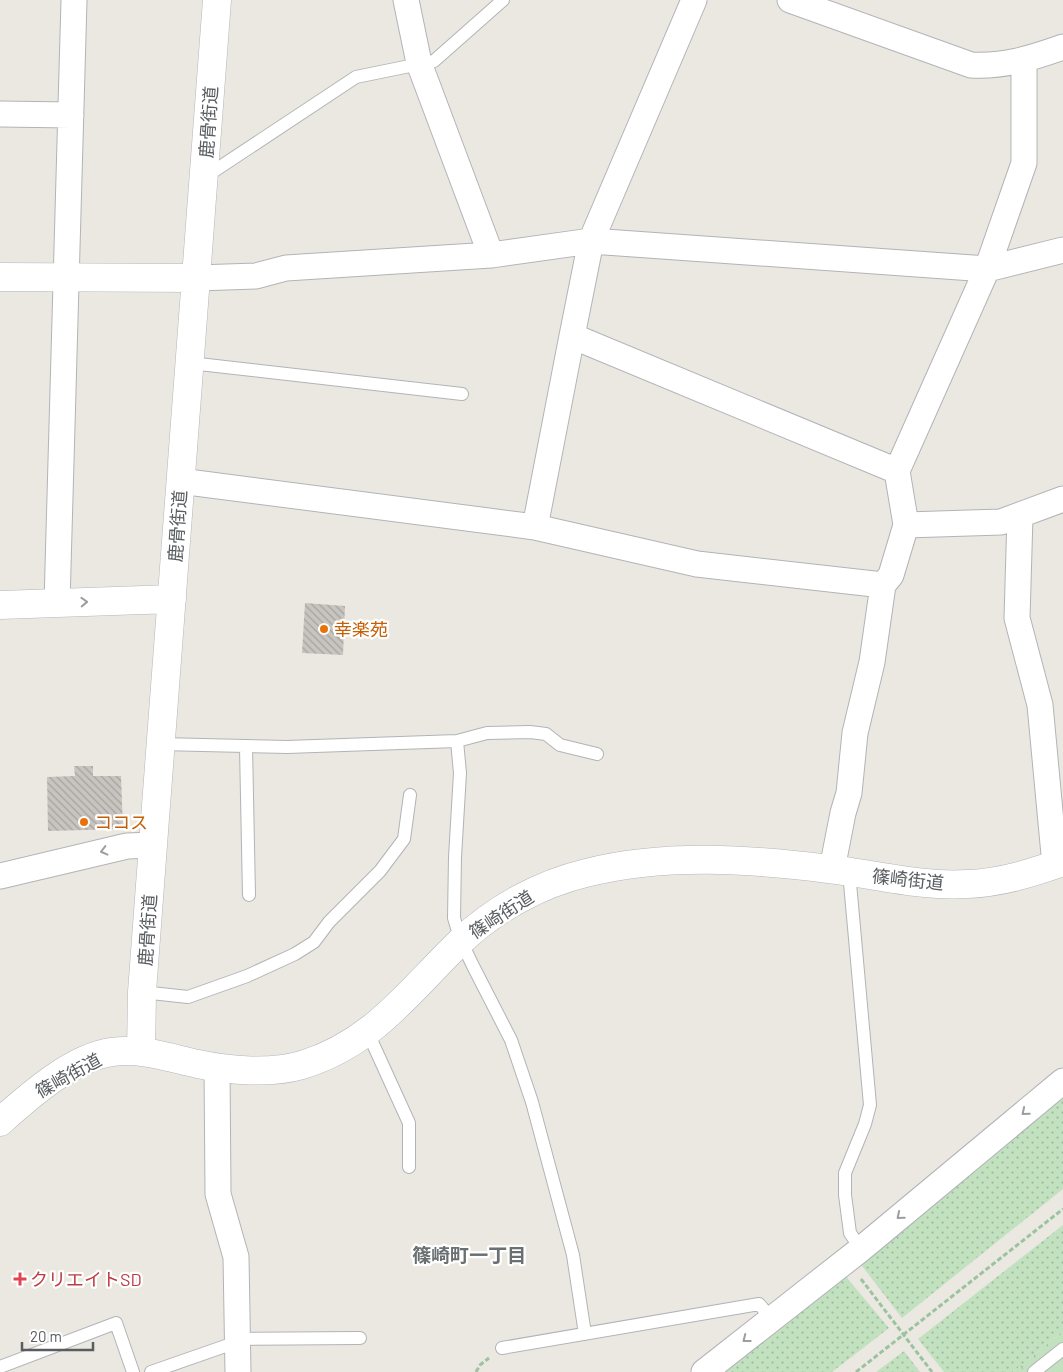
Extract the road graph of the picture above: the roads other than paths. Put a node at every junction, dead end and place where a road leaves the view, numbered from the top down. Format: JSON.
{"nodes":[{"id":1,"x":74,"y":0,"type":"edge"},
{"id":2,"x":218,"y":0,"type":"edge"},
{"id":3,"x":406,"y":0,"type":"edge"},
{"id":4,"x":502,"y":0,"type":"edge"},
{"id":5,"x":694,"y":0,"type":"edge"},
{"id":6,"x":790,"y":0,"type":"edge"},
{"id":7,"x":1063,"y":47,"type":"edge"},
{"id":8,"x":1024,"y":60,"type":"junction"},
{"id":9,"x":419,"y":64,"type":"junction"},
{"id":10,"x":0,"y":114,"type":"edge"},
{"id":11,"x":71,"y":115,"type":"junction"},
{"id":12,"x":204,"y":177,"type":"junction"},
{"id":13,"x":591,"y":241,"type":"junction"},
{"id":14,"x":1063,"y":250,"type":"edge"},
{"id":15,"x":491,"y":255,"type":"junction"},
{"id":16,"x":987,"y":269,"type":"junction"},
{"id":17,"x":0,"y":277,"type":"edge"},
{"id":18,"x":66,"y":278,"type":"junction"},
{"id":19,"x":196,"y":278,"type":"junction"},
{"id":20,"x":572,"y":336,"type":"junction"},
{"id":21,"x":190,"y":363,"type":"junction"},
{"id":22,"x":462,"y":394,"type":"dead end"},
{"id":23,"x":897,"y":471,"type":"junction"},
{"id":24,"x":180,"y":481,"type":"junction"},
{"id":25,"x":1063,"y":499,"type":"edge"},
{"id":26,"x":1020,"y":516,"type":"junction"},
{"id":27,"x":906,"y":524,"type":"junction"},
{"id":28,"x":535,"y":527,"type":"junction"},
{"id":29,"x":883,"y":585,"type":"junction"},
{"id":30,"x":172,"y":599,"type":"junction"},
{"id":31,"x":57,"y":603,"type":"junction"},
{"id":32,"x":0,"y":605,"type":"edge"},
{"id":33,"x":457,"y":741,"type":"junction"},
{"id":34,"x":160,"y":744,"type":"junction"},
{"id":35,"x":246,"y":747,"type":"junction"},
{"id":36,"x":597,"y":754,"type":"dead end"},
{"id":37,"x":410,"y":795,"type":"dead end"},
{"id":38,"x":152,"y":845,"type":"junction"},
{"id":39,"x":1059,"y":864,"type":"edge"},
{"id":40,"x":841,"y":871,"type":"junction"},
{"id":41,"x":0,"y":876,"type":"edge"},
{"id":42,"x":249,"y":896,"type":"dead end"},
{"id":43,"x":461,"y":941,"type":"junction"},
{"id":44,"x":142,"y":992,"type":"junction"},
{"id":45,"x":368,"y":1033,"type":"junction"},
{"id":46,"x":141,"y":1052,"type":"junction"},
{"id":47,"x":217,"y":1067,"type":"junction"},
{"id":48,"x":1063,"y":1081,"type":"edge"},
{"id":49,"x":0,"y":1122,"type":"edge"},
{"id":50,"x":409,"y":1167,"type":"dead end"},
{"id":51,"x":861,"y":1249,"type":"junction"},
{"id":52,"x":772,"y":1319,"type":"junction"},
{"id":53,"x":585,"y":1334,"type":"junction"},
{"id":54,"x":360,"y":1338,"type":"dead end"},
{"id":55,"x":237,"y":1341,"type":"junction"},
{"id":56,"x":502,"y":1348,"type":"dead end"},
{"id":57,"x":1063,"y":1349,"type":"edge"},
{"id":58,"x":0,"y":1367,"type":"edge"},
{"id":59,"x":133,"y":1372,"type":"edge"},
{"id":60,"x":150,"y":1372,"type":"edge"},
{"id":61,"x":238,"y":1372,"type":"edge"},
{"id":62,"x":704,"y":1372,"type":"edge"},
{"id":63,"x":1034,"y":1372,"type":"edge"}],
"edges":[{"from":1,"to":11,"type":"street"},
{"from":2,"to":12,"type":"street","name":"鹿骨街道"},
{"from":3,"to":9,"type":"street"},
{"from":4,"to":9,"type":"lane"},
{"from":5,"to":13,"type":"street"},
{"from":6,"to":8,"type":"street"},
{"from":7,"to":8,"type":"street"},
{"from":8,"to":16,"type":"street"},
{"from":9,"to":12,"type":"lane"},
{"from":9,"to":15,"type":"street"},
{"from":10,"to":11,"type":"street"},
{"from":11,"to":18,"type":"street"},
{"from":12,"to":19,"type":"street","name":"鹿骨街道"},
{"from":13,"to":15,"type":"street"},
{"from":13,"to":16,"type":"street"},
{"from":13,"to":20,"type":"street"},
{"from":14,"to":16,"type":"street"},
{"from":15,"to":19,"type":"street"},
{"from":16,"to":23,"type":"street"},
{"from":17,"to":18,"type":"street"},
{"from":18,"to":19,"type":"street"},
{"from":18,"to":31,"type":"street"},
{"from":19,"to":21,"type":"street","name":"鹿骨街道"},
{"from":20,"to":23,"type":"street"},
{"from":20,"to":28,"type":"street"},
{"from":21,"to":22,"type":"lane"},
{"from":21,"to":24,"type":"street","name":"鹿骨街道"},
{"from":23,"to":27,"type":"street"},
{"from":24,"to":28,"type":"street"},
{"from":24,"to":30,"type":"street","name":"鹿骨街道"},
{"from":25,"to":26,"type":"street"},
{"from":26,"to":27,"type":"street"},
{"from":26,"to":39,"type":"street"},
{"from":27,"to":29,"type":"street"},
{"from":28,"to":29,"type":"street"},
{"from":29,"to":40,"type":"street"},
{"from":31,"to":30,"type":"street","one_way":true},
{"from":30,"to":34,"type":"street","name":"鹿骨街道"},
{"from":31,"to":32,"type":"street"},
{"from":33,"to":35,"type":"lane"},
{"from":33,"to":36,"type":"lane"},
{"from":33,"to":43,"type":"lane"},
{"from":34,"to":35,"type":"lane"},
{"from":34,"to":38,"type":"street","name":"鹿骨街道"},
{"from":35,"to":42,"type":"lane"},
{"from":37,"to":44,"type":"lane"},
{"from":38,"to":41,"type":"street","one_way":true},
{"from":38,"to":44,"type":"street","name":"鹿骨街道"},
{"from":39,"to":40,"type":"street","name":"篠崎街道"},
{"from":40,"to":43,"type":"street","name":"篠崎街道"},
{"from":40,"to":51,"type":"lane"},
{"from":43,"to":45,"type":"street","name":"篠崎街道"},
{"from":43,"to":53,"type":"lane"},
{"from":44,"to":46,"type":"street","name":"鹿骨街道"},
{"from":45,"to":47,"type":"street","name":"篠崎街道"},
{"from":45,"to":50,"type":"lane"},
{"from":46,"to":47,"type":"street","name":"篠崎街道"},
{"from":46,"to":49,"type":"street","name":"篠崎街道"},
{"from":47,"to":55,"type":"street"},
{"from":48,"to":51,"type":"street","one_way":true},
{"from":51,"to":52,"type":"street"},
{"from":52,"to":53,"type":"lane"},
{"from":52,"to":62,"type":"street","one_way":true},
{"from":53,"to":56,"type":"lane"},
{"from":54,"to":55,"type":"lane"},
{"from":55,"to":60,"type":"lane"},
{"from":55,"to":61,"type":"street"},
{"from":57,"to":63,"type":"lane"},
{"from":58,"to":59,"type":"lane"}]}
